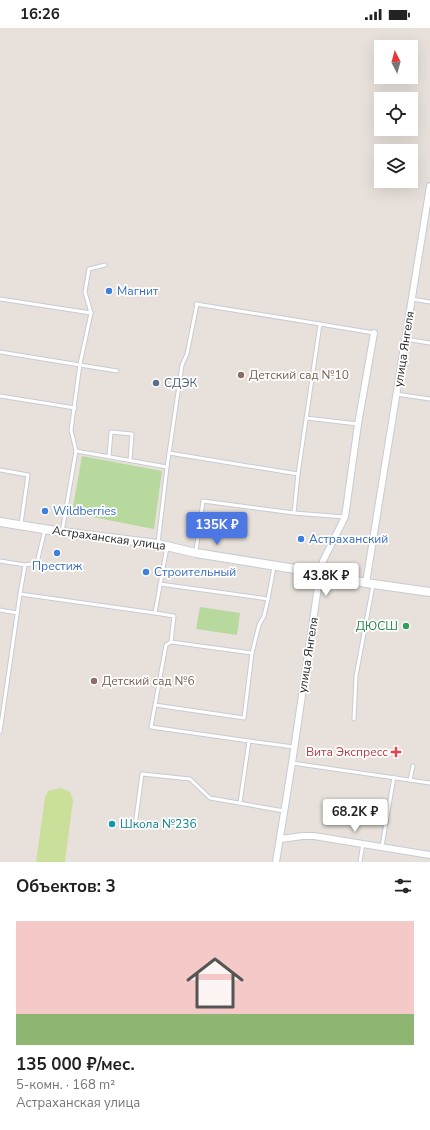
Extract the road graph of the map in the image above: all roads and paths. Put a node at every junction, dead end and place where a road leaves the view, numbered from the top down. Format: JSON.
{"nodes":[{"id":1,"x":430,"y":186,"type":"edge"},
{"id":2,"x":104,"y":265,"type":"dead end"},
{"id":3,"x":412,"y":298,"type":"junction"},
{"id":4,"x":0,"y":299,"type":"edge"},
{"id":5,"x":430,"y":302,"type":"edge"},
{"id":6,"x":91,"y":313,"type":"junction"},
{"id":7,"x":320,"y":324,"type":"junction"},
{"id":8,"x":374,"y":333,"type":"joint"},
{"id":9,"x":405,"y":339,"type":"junction"},
{"id":10,"x":430,"y":343,"type":"edge"},
{"id":11,"x":0,"y":352,"type":"edge"},
{"id":12,"x":80,"y":364,"type":"junction"},
{"id":13,"x":117,"y":371,"type":"dead end"},
{"id":14,"x":396,"y":394,"type":"junction"},
{"id":15,"x":0,"y":396,"type":"edge"},
{"id":16,"x":430,"y":399,"type":"edge"},
{"id":17,"x":75,"y":408,"type":"junction"},
{"id":18,"x":306,"y":418,"type":"junction"},
{"id":19,"x":358,"y":424,"type":"junction"},
{"id":20,"x":76,"y":451,"type":"junction"},
{"id":21,"x":169,"y":452,"type":"junction"},
{"id":22,"x":109,"y":456,"type":"junction"},
{"id":23,"x":130,"y":460,"type":"junction"},
{"id":24,"x":167,"y":467,"type":"junction"},
{"id":25,"x":0,"y":470,"type":"edge"},
{"id":26,"x":298,"y":474,"type":"junction"},
{"id":27,"x":294,"y":513,"type":"junction"},
{"id":28,"x":345,"y":517,"type":"junction"},
{"id":29,"x":0,"y":522,"type":"edge"},
{"id":30,"x":20,"y":525,"type":"junction"},
{"id":31,"x":45,"y":529,"type":"junction"},
{"id":32,"x":62,"y":532,"type":"junction"},
{"id":33,"x":158,"y":544,"type":"junction"},
{"id":34,"x":167,"y":547,"type":"junction"},
{"id":35,"x":196,"y":553,"type":"junction"},
{"id":36,"x":0,"y":561,"type":"edge"},
{"id":37,"x":25,"y":565,"type":"junction"},
{"id":38,"x":275,"y":566,"type":"junction"},
{"id":39,"x":320,"y":573,"type":"junction"},
{"id":40,"x":370,"y":583,"type":"junction"},
{"id":41,"x":160,"y":584,"type":"junction"},
{"id":42,"x":430,"y":592,"type":"edge"},
{"id":43,"x":20,"y":594,"type":"junction"},
{"id":44,"x":268,"y":599,"type":"junction"},
{"id":45,"x":0,"y":610,"type":"edge"},
{"id":46,"x":17,"y":613,"type":"junction"},
{"id":47,"x":155,"y":614,"type":"junction"},
{"id":48,"x":171,"y":642,"type":"junction"},
{"id":49,"x":252,"y":653,"type":"junction"},
{"id":50,"x":0,"y":705,"type":"edge"},
{"id":51,"x":4,"y":705,"type":"junction"},
{"id":52,"x":155,"y":705,"type":"junction"},
{"id":53,"x":354,"y":719,"type":"dead end"},
{"id":54,"x":0,"y":732,"type":"edge"},
{"id":55,"x":249,"y":741,"type":"junction"},
{"id":56,"x":294,"y":746,"type":"junction"},
{"id":57,"x":292,"y":763,"type":"junction"},
{"id":58,"x":413,"y":766,"type":"dead end"},
{"id":59,"x":394,"y":777,"type":"junction"},
{"id":60,"x":410,"y":780,"type":"junction"},
{"id":61,"x":430,"y":783,"type":"edge"},
{"id":62,"x":240,"y":803,"type":"junction"},
{"id":63,"x":284,"y":811,"type":"junction"},
{"id":64,"x":135,"y":826,"type":"dead end"},
{"id":65,"x":280,"y":839,"type":"junction"},
{"id":66,"x":363,"y":843,"type":"junction"},
{"id":67,"x":382,"y":847,"type":"junction"},
{"id":68,"x":430,"y":855,"type":"edge"},
{"id":69,"x":276,"y":862,"type":"edge"},
{"id":70,"x":360,"y":862,"type":"edge"}],
"edges":[{"from":1,"to":3,"type":"street","name":"улица Янгеля"},
{"from":2,"to":6,"type":"lane"},
{"from":3,"to":5,"type":"lane"},
{"from":3,"to":9,"type":"street","name":"улица Янгеля"},
{"from":4,"to":6,"type":"lane"},
{"from":6,"to":12,"type":"lane"},
{"from":7,"to":8,"type":"lane"},
{"from":7,"to":18,"type":"lane"},
{"from":7,"to":21,"type":"lane"},
{"from":8,"to":19,"type":"street","name":"улица Янгеля"},
{"from":9,"to":10,"type":"lane"},
{"from":9,"to":14,"type":"street","name":"улица Янгеля"},
{"from":11,"to":12,"type":"lane"},
{"from":12,"to":13,"type":"lane"},
{"from":12,"to":17,"type":"lane"},
{"from":14,"to":16,"type":"lane"},
{"from":14,"to":40,"type":"street","name":"улица Янгеля"},
{"from":15,"to":17,"type":"lane"},
{"from":17,"to":20,"type":"lane"},
{"from":18,"to":19,"type":"lane"},
{"from":18,"to":26,"type":"lane"},
{"from":19,"to":28,"type":"street","name":"улица Янгеля"},
{"from":20,"to":22,"type":"lane"},
{"from":20,"to":32,"type":"lane"},
{"from":21,"to":24,"type":"lane"},
{"from":21,"to":26,"type":"lane"},
{"from":22,"to":23,"type":"lane"},
{"from":22,"to":23,"type":"lane"},
{"from":23,"to":24,"type":"lane"},
{"from":24,"to":33,"type":"lane"},
{"from":25,"to":30,"type":"lane"},
{"from":26,"to":27,"type":"lane"},
{"from":27,"to":28,"type":"lane"},
{"from":27,"to":35,"type":"lane"},
{"from":28,"to":39,"type":"street","name":"улица Янгеля"},
{"from":29,"to":30,"type":"street","name":"Астраханская улица"},
{"from":30,"to":31,"type":"street","name":"Астраханская улица"},
{"from":31,"to":32,"type":"street","name":"Астраханская улица"},
{"from":31,"to":37,"type":"lane"},
{"from":32,"to":33,"type":"street","name":"Астраханская улица"},
{"from":33,"to":34,"type":"street","name":"Астраханская улица"},
{"from":34,"to":35,"type":"street","name":"Астраханская улица"},
{"from":34,"to":41,"type":"lane"},
{"from":35,"to":38,"type":"street","name":"Астраханская улица"},
{"from":36,"to":37,"type":"lane"},
{"from":37,"to":43,"type":"lane"},
{"from":38,"to":39,"type":"street","name":"Астраханская улица"},
{"from":38,"to":44,"type":"lane"},
{"from":39,"to":40,"type":"street","name":"Астраханская улица"},
{"from":39,"to":56,"type":"street","name":"улица Янгеля"},
{"from":40,"to":42,"type":"street","name":"Астраханская улица"},
{"from":40,"to":53,"type":"lane"},
{"from":41,"to":44,"type":"lane"},
{"from":41,"to":47,"type":"lane"},
{"from":43,"to":46,"type":"lane"},
{"from":43,"to":47,"type":"lane"},
{"from":44,"to":49,"type":"lane"},
{"from":45,"to":46,"type":"lane"},
{"from":46,"to":51,"type":"lane"},
{"from":47,"to":48,"type":"lane"},
{"from":48,"to":49,"type":"lane"},
{"from":48,"to":52,"type":"lane"},
{"from":49,"to":52,"type":"lane"},
{"from":50,"to":51,"type":"lane"},
{"from":51,"to":54,"type":"lane"},
{"from":52,"to":55,"type":"lane"},
{"from":55,"to":56,"type":"lane"},
{"from":55,"to":62,"type":"lane"},
{"from":56,"to":57,"type":"street","name":"улица Янгеля"},
{"from":57,"to":59,"type":"lane"},
{"from":57,"to":63,"type":"street","name":"улица Янгеля"},
{"from":58,"to":60,"type":"lane"},
{"from":59,"to":60,"type":"lane"},
{"from":59,"to":67,"type":"lane"},
{"from":60,"to":61,"type":"lane"},
{"from":62,"to":63,"type":"lane"},
{"from":62,"to":64,"type":"lane"},
{"from":63,"to":65,"type":"street","name":"улица Янгеля"},
{"from":65,"to":66,"type":"street"},
{"from":65,"to":69,"type":"street","name":"улица Янгеля"},
{"from":66,"to":67,"type":"street"},
{"from":66,"to":70,"type":"lane"},
{"from":67,"to":68,"type":"street"}]}
